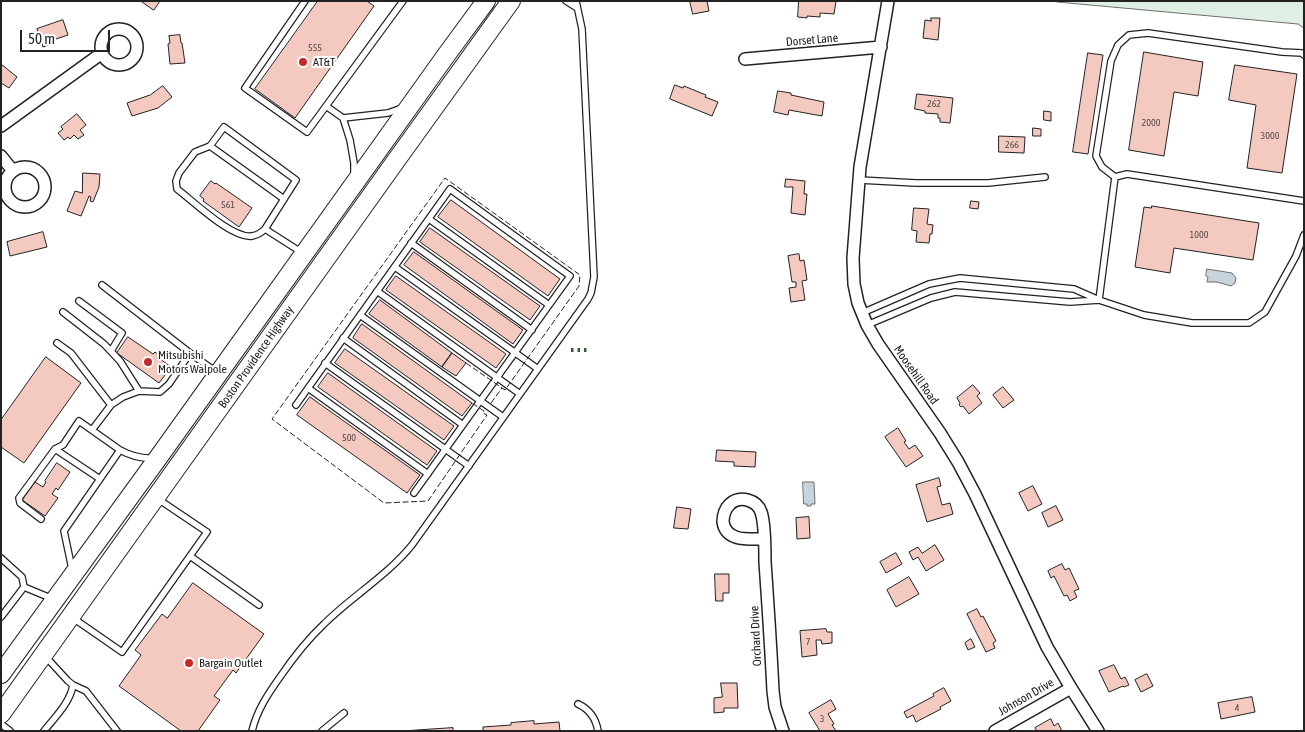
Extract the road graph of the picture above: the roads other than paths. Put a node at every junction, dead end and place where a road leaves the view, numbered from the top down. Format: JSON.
{"nodes":[{"id":1,"x":305,"y":1,"type":"edge"},
{"id":2,"x":403,"y":1,"type":"edge"},
{"id":3,"x":486,"y":1,"type":"edge"},
{"id":4,"x":511,"y":1,"type":"edge"},
{"id":5,"x":519,"y":1,"type":"edge"},
{"id":6,"x":566,"y":1,"type":"edge"},
{"id":7,"x":888,"y":1,"type":"edge"},
{"id":8,"x":576,"y":5,"type":"edge"},
{"id":9,"x":501,"y":16,"type":"junction"},
{"id":10,"x":881,"y":47,"type":"junction"},
{"id":11,"x":102,"y":53,"type":"dead end"},
{"id":12,"x":1304,"y":55,"type":"edge"},
{"id":13,"x":745,"y":59,"type":"dead end"},
{"id":14,"x":411,"y":105,"type":"junction"},
{"id":15,"x":326,"y":106,"type":"junction"},
{"id":16,"x":343,"y":118,"type":"junction"},
{"id":17,"x":1,"y":126,"type":"edge"},
{"id":18,"x":210,"y":146,"type":"junction"},
{"id":19,"x":1,"y":156,"type":"edge"},
{"id":20,"x":13,"y":171,"type":"dead end"},
{"id":21,"x":1045,"y":177,"type":"dead end"},
{"id":22,"x":1115,"y":177,"type":"junction"},
{"id":23,"x":859,"y":180,"type":"junction"},
{"id":24,"x":354,"y":184,"type":"junction"},
{"id":25,"x":284,"y":199,"type":"junction"},
{"id":26,"x":1304,"y":201,"type":"edge"},
{"id":27,"x":429,"y":219,"type":"junction"},
{"id":28,"x":265,"y":229,"type":"junction"},
{"id":29,"x":1304,"y":235,"type":"edge"},
{"id":30,"x":411,"y":243,"type":"junction"},
{"id":31,"x":304,"y":254,"type":"junction"},
{"id":32,"x":394,"y":267,"type":"junction"},
{"id":33,"x":102,"y":285,"type":"dead end"},
{"id":34,"x":377,"y":291,"type":"junction"},
{"id":35,"x":1099,"y":300,"type":"junction"},
{"id":36,"x":79,"y":301,"type":"dead end"},
{"id":37,"x":549,"y":305,"type":"junction"},
{"id":38,"x":63,"y":312,"type":"dead end"},
{"id":39,"x":862,"y":313,"type":"junction"},
{"id":40,"x":360,"y":315,"type":"junction"},
{"id":41,"x":867,"y":325,"type":"junction"},
{"id":42,"x":532,"y":330,"type":"junction"},
{"id":43,"x":343,"y":338,"type":"junction"},
{"id":44,"x":57,"y":343,"type":"dead end"},
{"id":45,"x":111,"y":351,"type":"junction"},
{"id":46,"x":190,"y":353,"type":"junction"},
{"id":47,"x":515,"y":353,"type":"junction"},
{"id":48,"x":325,"y":363,"type":"junction"},
{"id":49,"x":538,"y":369,"type":"junction"},
{"id":50,"x":218,"y":374,"type":"junction"},
{"id":51,"x":497,"y":377,"type":"junction"},
{"id":52,"x":308,"y":388,"type":"junction"},
{"id":53,"x":139,"y":391,"type":"junction"},
{"id":54,"x":520,"y":394,"type":"junction"},
{"id":55,"x":480,"y":401,"type":"junction"},
{"id":56,"x":111,"y":405,"type":"junction"},
{"id":57,"x":296,"y":405,"type":"dead end"},
{"id":58,"x":503,"y":418,"type":"junction"},
{"id":59,"x":463,"y":425,"type":"junction"},
{"id":60,"x":92,"y":430,"type":"junction"},
{"id":61,"x":55,"y":449,"type":"junction"},
{"id":62,"x":446,"y":449,"type":"junction"},
{"id":63,"x":120,"y":450,"type":"junction"},
{"id":64,"x":158,"y":458,"type":"junction"},
{"id":65,"x":469,"y":466,"type":"junction"},
{"id":66,"x":428,"y":474,"type":"junction"},
{"id":67,"x":100,"y":479,"type":"junction"},
{"id":68,"x":414,"y":493,"type":"dead end"},
{"id":69,"x":155,"y":498,"type":"junction"},
{"id":70,"x":42,"y":520,"type":"dead end"},
{"id":71,"x":764,"y":538,"type":"dead end"},
{"id":72,"x":190,"y":556,"type":"junction"},
{"id":73,"x":1,"y":558,"type":"edge"},
{"id":74,"x":74,"y":574,"type":"junction"},
{"id":75,"x":24,"y":587,"type":"junction"},
{"id":76,"x":55,"y":599,"type":"junction"},
{"id":77,"x":259,"y":605,"type":"dead end"},
{"id":78,"x":1,"y":617,"type":"edge"},
{"id":79,"x":71,"y":617,"type":"junction"},
{"id":80,"x":44,"y":655,"type":"junction"},
{"id":81,"x":1,"y":674,"type":"edge"},
{"id":82,"x":73,"y":685,"type":"junction"},
{"id":83,"x":1071,"y":688,"type":"junction"},
{"id":84,"x":578,"y":704,"type":"dead end"},
{"id":85,"x":344,"y":713,"type":"dead end"},
{"id":86,"x":1,"y":714,"type":"edge"},
{"id":87,"x":1,"y":724,"type":"edge"},
{"id":88,"x":10,"y":731,"type":"edge"},
{"id":89,"x":44,"y":731,"type":"edge"},
{"id":90,"x":117,"y":731,"type":"edge"},
{"id":91,"x":252,"y":731,"type":"edge"},
{"id":92,"x":322,"y":731,"type":"edge"},
{"id":93,"x":598,"y":731,"type":"edge"},
{"id":94,"x":783,"y":731,"type":"edge"},
{"id":95,"x":995,"y":731,"type":"edge"},
{"id":96,"x":1098,"y":731,"type":"edge"}],
"edges":[{"from":1,"to":15,"type":"lane"},
{"from":2,"to":15,"type":"lane"},
{"from":3,"to":14,"type":"main road","name":"Boston Providence Highway"},
{"from":4,"to":9,"type":"main road","name":"Boston Providence Highway"},
{"from":5,"to":9,"type":"lane"},
{"from":6,"to":8,"type":"lane"},
{"from":7,"to":10,"type":"street","name":"Moosehill Road"},
{"from":8,"to":49,"type":"lane"},
{"from":9,"to":69,"type":"main road","name":"Boston Providence Highway"},
{"from":10,"to":13,"type":"street","name":"Dorset Lane"},
{"from":10,"to":23,"type":"street","name":"Moosehill Road"},
{"from":11,"to":17,"type":"street"},
{"from":12,"to":22,"type":"lane"},
{"from":14,"to":16,"type":"lane"},
{"from":14,"to":24,"type":"main road","name":"Boston Providence Highway"},
{"from":15,"to":16,"type":"lane"},
{"from":16,"to":24,"type":"lane"},
{"from":18,"to":25,"type":"lane"},
{"from":18,"to":25,"type":"lane"},
{"from":18,"to":28,"type":"lane"},
{"from":19,"to":20,"type":"street"},
{"from":21,"to":23,"type":"lane"},
{"from":22,"to":26,"type":"lane"},
{"from":22,"to":35,"type":"lane"},
{"from":23,"to":39,"type":"street","name":"Moosehill Road"},
{"from":24,"to":31,"type":"main road","name":"Boston Providence Highway"},
{"from":25,"to":28,"type":"lane"},
{"from":27,"to":30,"type":"lane"},
{"from":27,"to":37,"type":"lane"},
{"from":27,"to":37,"type":"lane"},
{"from":28,"to":31,"type":"lane"},
{"from":29,"to":35,"type":"lane"},
{"from":30,"to":32,"type":"lane"},
{"from":30,"to":42,"type":"lane"},
{"from":31,"to":50,"type":"main road","name":"Boston Providence Highway"},
{"from":32,"to":34,"type":"lane"},
{"from":32,"to":47,"type":"lane"},
{"from":33,"to":46,"type":"lane"},
{"from":34,"to":40,"type":"lane"},
{"from":34,"to":51,"type":"lane"},
{"from":35,"to":39,"type":"lane"},
{"from":35,"to":41,"type":"lane"},
{"from":36,"to":45,"type":"lane"},
{"from":37,"to":42,"type":"lane"},
{"from":38,"to":45,"type":"lane"},
{"from":39,"to":41,"type":"street","name":"Moosehill Road"},
{"from":40,"to":43,"type":"lane"},
{"from":40,"to":55,"type":"lane"},
{"from":41,"to":83,"type":"street","name":"Moosehill Road"},
{"from":42,"to":47,"type":"lane"},
{"from":43,"to":48,"type":"lane"},
{"from":43,"to":59,"type":"lane"},
{"from":44,"to":56,"type":"lane"},
{"from":45,"to":53,"type":"lane"},
{"from":46,"to":50,"type":"lane"},
{"from":46,"to":53,"type":"lane"},
{"from":47,"to":49,"type":"lane"},
{"from":47,"to":51,"type":"lane"},
{"from":48,"to":52,"type":"lane"},
{"from":48,"to":62,"type":"lane"},
{"from":49,"to":54,"type":"lane"},
{"from":50,"to":64,"type":"main road","name":"Boston Providence Highway"},
{"from":51,"to":54,"type":"lane"},
{"from":51,"to":55,"type":"lane"},
{"from":52,"to":57,"type":"lane"},
{"from":52,"to":66,"type":"lane"},
{"from":53,"to":56,"type":"lane"},
{"from":54,"to":58,"type":"lane"},
{"from":55,"to":58,"type":"lane"},
{"from":55,"to":59,"type":"lane"},
{"from":56,"to":60,"type":"lane"},
{"from":58,"to":65,"type":"lane"},
{"from":59,"to":62,"type":"lane"},
{"from":60,"to":61,"type":"lane"},
{"from":60,"to":63,"type":"lane"},
{"from":61,"to":67,"type":"lane"},
{"from":61,"to":70,"type":"lane"},
{"from":62,"to":65,"type":"lane"},
{"from":62,"to":66,"type":"lane"},
{"from":63,"to":64,"type":"lane"},
{"from":63,"to":67,"type":"lane"},
{"from":64,"to":74,"type":"main road","name":"Boston Providence Highway"},
{"from":65,"to":91,"type":"lane"},
{"from":66,"to":68,"type":"lane"},
{"from":67,"to":74,"type":"lane"},
{"from":69,"to":72,"type":"lane"},
{"from":69,"to":79,"type":"main road","name":"Boston Providence Highway"},
{"from":71,"to":94,"type":"street","name":"Orchard Drive"},
{"from":72,"to":77,"type":"lane"},
{"from":72,"to":79,"type":"lane"},
{"from":73,"to":75,"type":"lane"},
{"from":74,"to":76,"type":"main road","name":"Boston Providence Highway"},
{"from":75,"to":76,"type":"lane"},
{"from":75,"to":78,"type":"lane"},
{"from":76,"to":81,"type":"main road","name":"Boston Providence Highway"},
{"from":79,"to":80,"type":"main road","name":"Boston Providence Highway"},
{"from":80,"to":82,"type":"lane"},
{"from":80,"to":86,"type":"main road","name":"Boston Providence Highway"},
{"from":82,"to":89,"type":"lane"},
{"from":82,"to":90,"type":"lane"},
{"from":83,"to":95,"type":"street","name":"Johnson Drive"},
{"from":83,"to":96,"type":"street","name":"Moosehill Road"},
{"from":84,"to":93,"type":"lane"},
{"from":85,"to":92,"type":"lane"},
{"from":87,"to":88,"type":"lane"}]}
